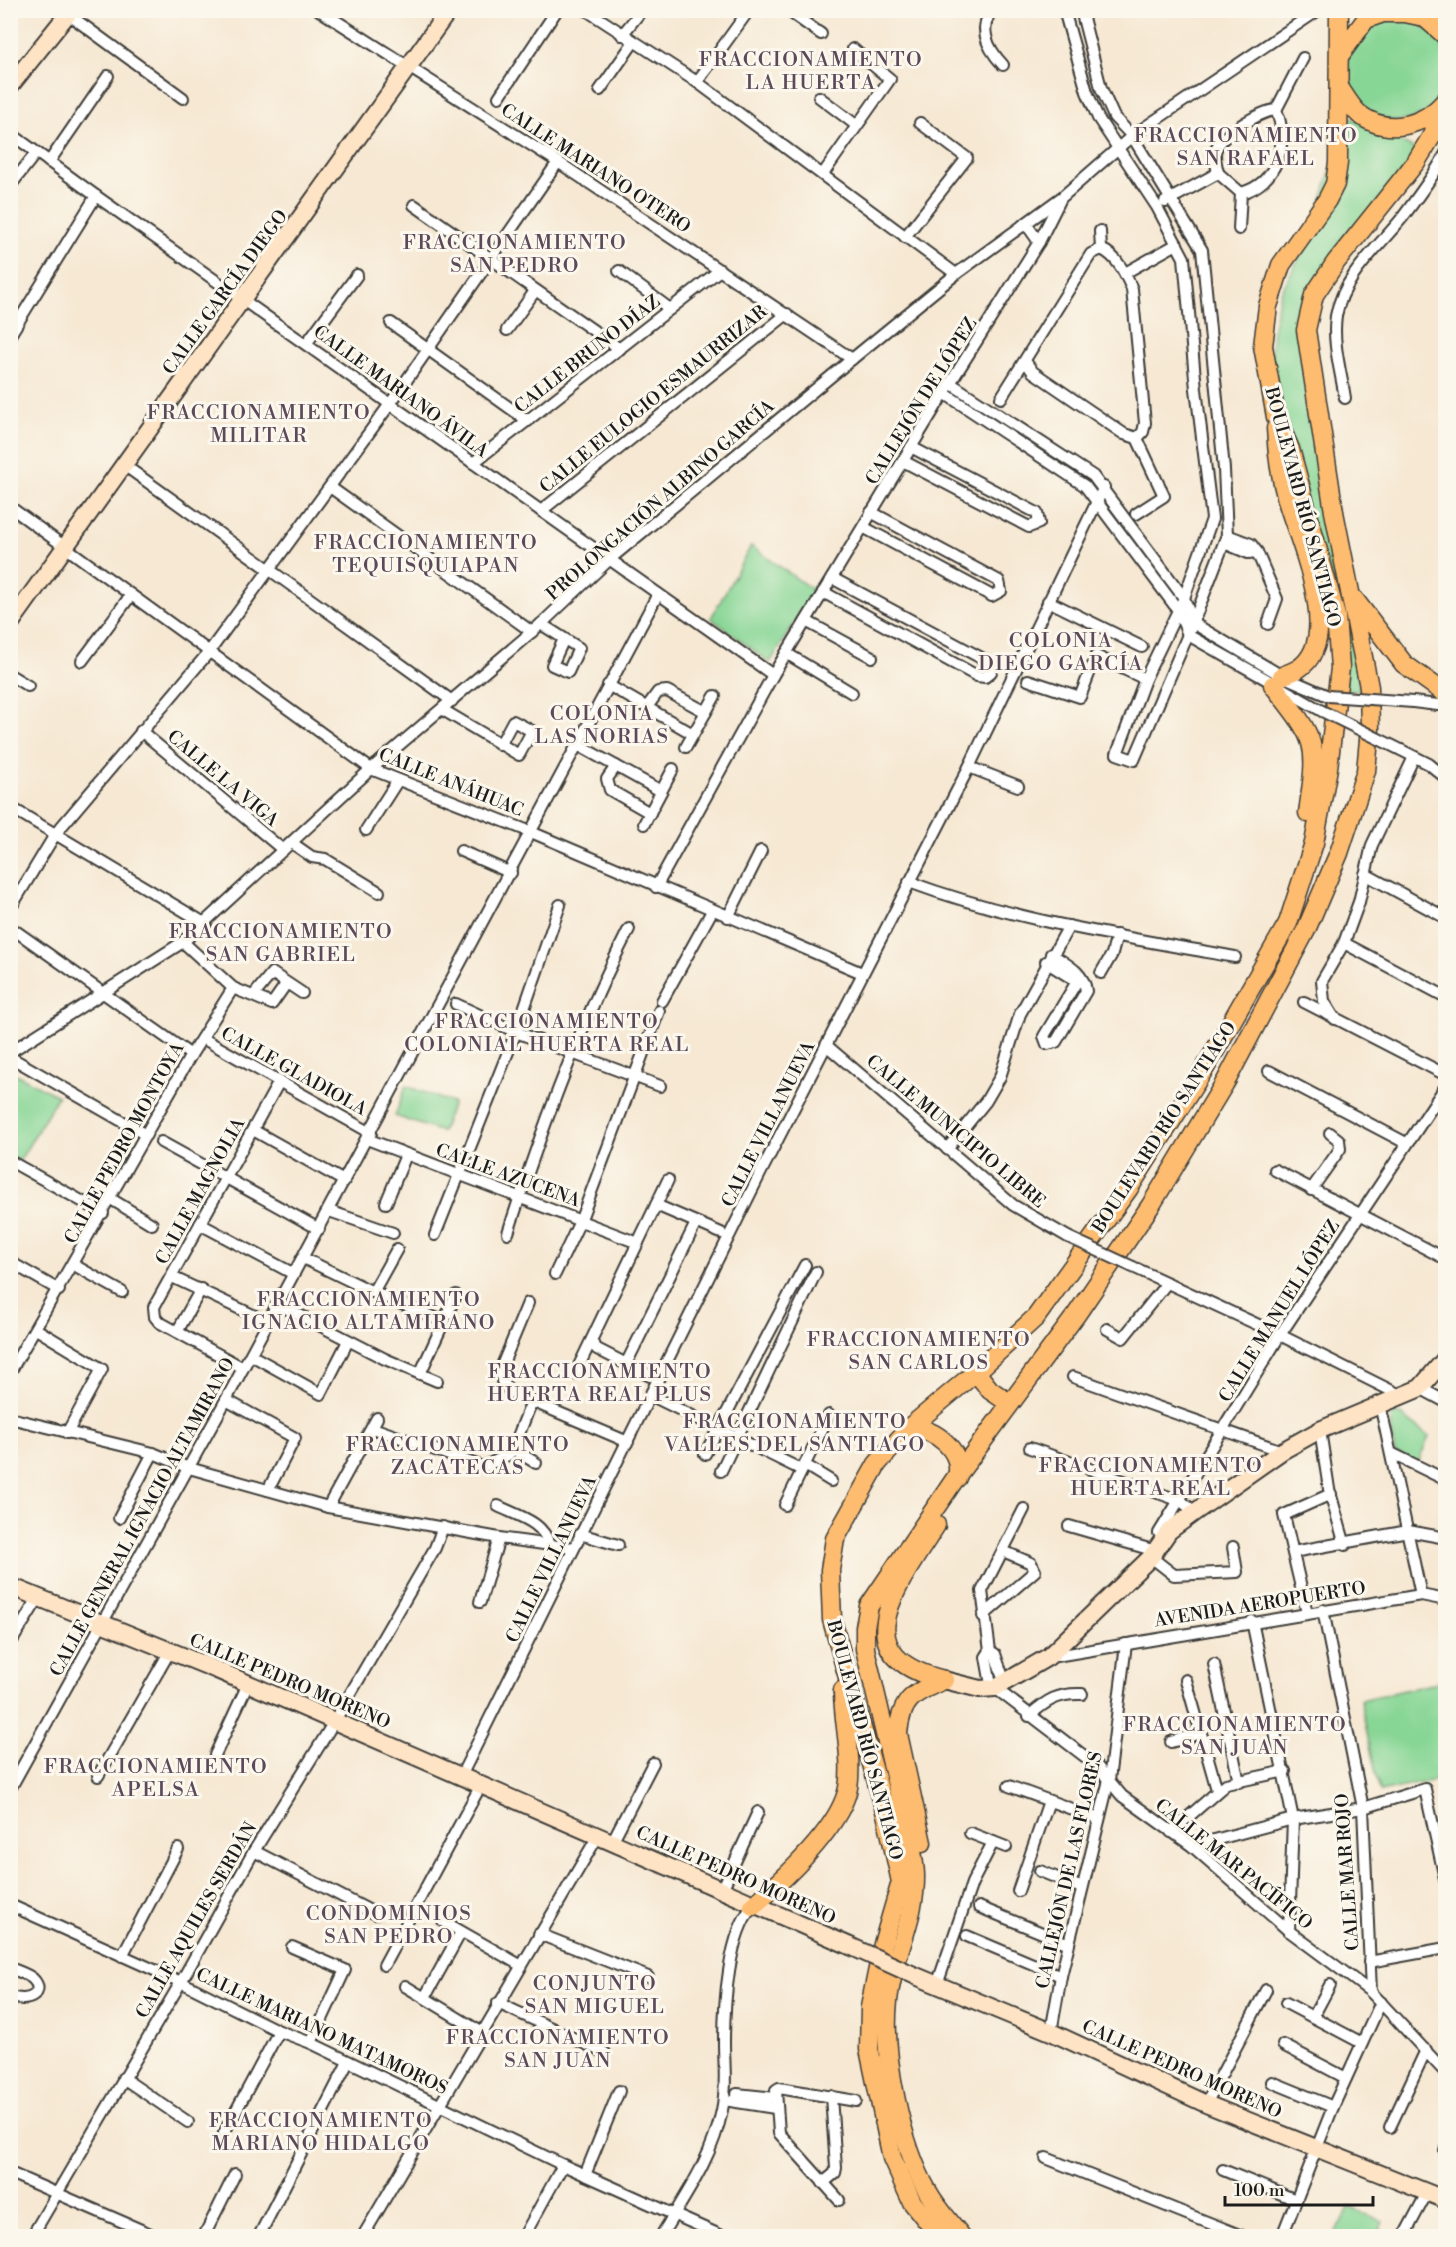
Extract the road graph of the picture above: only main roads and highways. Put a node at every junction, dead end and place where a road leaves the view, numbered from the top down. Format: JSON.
{"nodes":[{"id":1,"x":1339,"y":10,"type":"edge"},
{"id":2,"x":1446,"y":36,"type":"edge"},
{"id":3,"x":1340,"y":55,"type":"junction"},
{"id":4,"x":1339,"y":87,"type":"junction"},
{"id":5,"x":1446,"y":101,"type":"edge"},
{"id":6,"x":1446,"y":106,"type":"edge"},
{"id":7,"x":1276,"y":417,"type":"junction"},
{"id":8,"x":1350,"y":594,"type":"junction"},
{"id":9,"x":1446,"y":694,"type":"edge"},
{"id":10,"x":1299,"y":890,"type":"junction"},
{"id":11,"x":976,"y":1372,"type":"junction"},
{"id":12,"x":1009,"y":1403,"type":"junction"},
{"id":13,"x":910,"y":1427,"type":"junction"},
{"id":14,"x":959,"y":1473,"type":"junction"},
{"id":15,"x":843,"y":1667,"type":"junction"},
{"id":16,"x":915,"y":1876,"type":"junction"},
{"id":17,"x":753,"y":1906,"type":"road end"},
{"id":18,"x":939,"y":2236,"type":"edge"},
{"id":19,"x":961,"y":2236,"type":"edge"}],
"edges":[{"from":1,"to":3,"type":"main road","name":"BOULEVARD RÍO SANTIAGO"},
{"from":2,"to":3,"type":"main road"},
{"from":3,"to":4,"type":"main road","name":"BOULEVARD RÍO SANTIAGO"},
{"from":4,"to":5,"type":"main road"},
{"from":4,"to":7,"type":"main road","name":"BOULEVARD RÍO SANTIAGO"},
{"from":6,"to":8,"type":"main road","name":"BOULEVARD RÍO SANTIAGO"},
{"from":7,"to":10,"type":"main road","name":"BOULEVARD RÍO SANTIAGO"},
{"from":7,"to":10,"type":"main road"},
{"from":8,"to":9,"type":"main road"},
{"from":8,"to":12,"type":"main road","name":"BOULEVARD RÍO SANTIAGO"},
{"from":10,"to":11,"type":"main road","name":"BOULEVARD RÍO SANTIAGO"},
{"from":11,"to":12,"type":"main road"},
{"from":11,"to":13,"type":"main road","name":"BOULEVARD RÍO SANTIAGO"},
{"from":12,"to":14,"type":"main road","name":"BOULEVARD RÍO SANTIAGO"},
{"from":13,"to":14,"type":"main road"},
{"from":13,"to":15,"type":"main road","name":"BOULEVARD RÍO SANTIAGO"},
{"from":14,"to":16,"type":"main road","name":"BOULEVARD RÍO SANTIAGO"},
{"from":14,"to":16,"type":"main road"},
{"from":15,"to":17,"type":"main road"},
{"from":15,"to":18,"type":"main road","name":"BOULEVARD RÍO SANTIAGO"},
{"from":16,"to":19,"type":"main road","name":"BOULEVARD RÍO SANTIAGO"}]}
